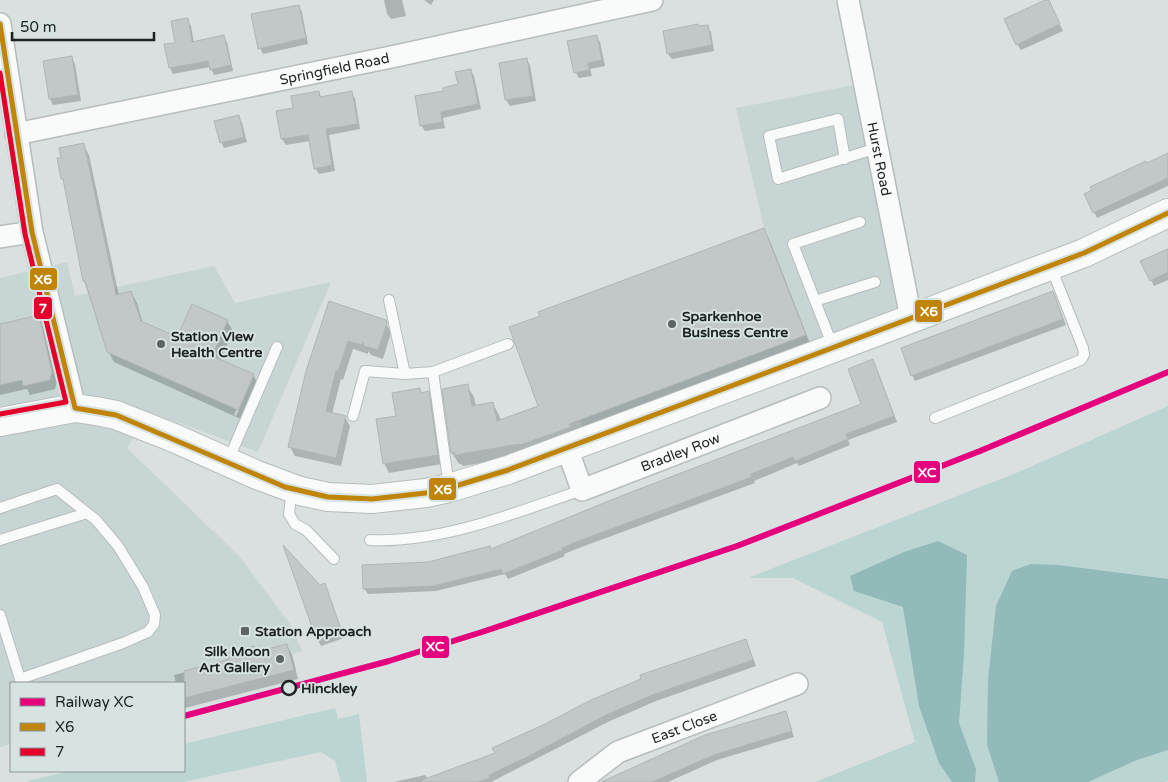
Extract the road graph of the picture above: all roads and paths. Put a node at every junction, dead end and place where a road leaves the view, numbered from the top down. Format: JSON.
{"nodes":[{"id":1,"x":652,"y":0,"type":"edge"},
{"id":2,"x":848,"y":0,"type":"edge"},
{"id":3,"x":0,"y":24,"type":"edge"},
{"id":4,"x":2,"y":56,"type":"edge"},
{"id":5,"x":16,"y":134,"type":"junction"},
{"id":6,"x":877,"y":148,"type":"junction"},
{"id":7,"x":845,"y":159,"type":"junction"},
{"id":8,"x":1168,"y":212,"type":"edge"},
{"id":9,"x":860,"y":222,"type":"dead end"},
{"id":10,"x":32,"y":232,"type":"junction"},
{"id":11,"x":0,"y":238,"type":"edge"},
{"id":12,"x":1050,"y":266,"type":"junction"},
{"id":13,"x":875,"y":282,"type":"dead end"},
{"id":14,"x":389,"y":300,"type":"dead end"},
{"id":15,"x":815,"y":301,"type":"junction"},
{"id":16,"x":911,"y":318,"type":"junction"},
{"id":17,"x":508,"y":344,"type":"dead end"},
{"id":18,"x":277,"y":347,"type":"dead end"},
{"id":19,"x":834,"y":348,"type":"junction"},
{"id":20,"x":433,"y":372,"type":"junction"},
{"id":21,"x":405,"y":374,"type":"junction"},
{"id":22,"x":820,"y":398,"type":"dead end"},
{"id":23,"x":75,"y":408,"type":"junction"},
{"id":24,"x":353,"y":416,"type":"dead end"},
{"id":25,"x":935,"y":418,"type":"dead end"},
{"id":26,"x":0,"y":422,"type":"edge"},
{"id":27,"x":567,"y":448,"type":"junction"},
{"id":28,"x":228,"y":462,"type":"junction"},
{"id":29,"x":449,"y":488,"type":"junction"},
{"id":30,"x":292,"y":489,"type":"junction"},
{"id":31,"x":582,"y":490,"type":"junction"},
{"id":32,"x":0,"y":508,"type":"edge"},
{"id":33,"x":88,"y":513,"type":"junction"},
{"id":34,"x":0,"y":540,"type":"edge"},
{"id":35,"x":370,"y":540,"type":"dead end"},
{"id":36,"x":334,"y":559,"type":"dead end"},
{"id":37,"x":0,"y":615,"type":"edge"},
{"id":38,"x":797,"y":684,"type":"dead end"},
{"id":39,"x":579,"y":782,"type":"edge"}],
"edges":[{"from":1,"to":5,"type":"street","name":"Springfield Road"},
{"from":2,"to":6,"type":"street","name":"Hurst Road"},
{"from":3,"to":4,"type":"street"},
{"from":4,"to":5,"type":"street"},
{"from":5,"to":10,"type":"street"},
{"from":6,"to":7,"type":"lane"},
{"from":6,"to":16,"type":"street","name":"Hurst Road"},
{"from":7,"to":7,"type":"lane"},
{"from":8,"to":12,"type":"main road"},
{"from":9,"to":15,"type":"lane"},
{"from":10,"to":11,"type":"street"},
{"from":10,"to":23,"type":"street"},
{"from":12,"to":16,"type":"main road"},
{"from":12,"to":25,"type":"lane"},
{"from":13,"to":15,"type":"lane"},
{"from":14,"to":21,"type":"lane"},
{"from":15,"to":19,"type":"lane"},
{"from":16,"to":19,"type":"main road"},
{"from":17,"to":20,"type":"lane"},
{"from":18,"to":28,"type":"lane"},
{"from":19,"to":27,"type":"main road"},
{"from":20,"to":21,"type":"lane"},
{"from":20,"to":29,"type":"lane"},
{"from":21,"to":24,"type":"lane"},
{"from":22,"to":31,"type":"street","name":"Bradley Row"},
{"from":23,"to":26,"type":"main road"},
{"from":23,"to":28,"type":"main road"},
{"from":27,"to":29,"type":"main road"},
{"from":27,"to":31,"type":"street"},
{"from":28,"to":30,"type":"main road"},
{"from":29,"to":30,"type":"main road"},
{"from":30,"to":36,"type":"lane"},
{"from":31,"to":35,"type":"lane"},
{"from":32,"to":33,"type":"lane"},
{"from":33,"to":34,"type":"lane"},
{"from":33,"to":37,"type":"lane"},
{"from":38,"to":39,"type":"street","name":"East Close"}]}
